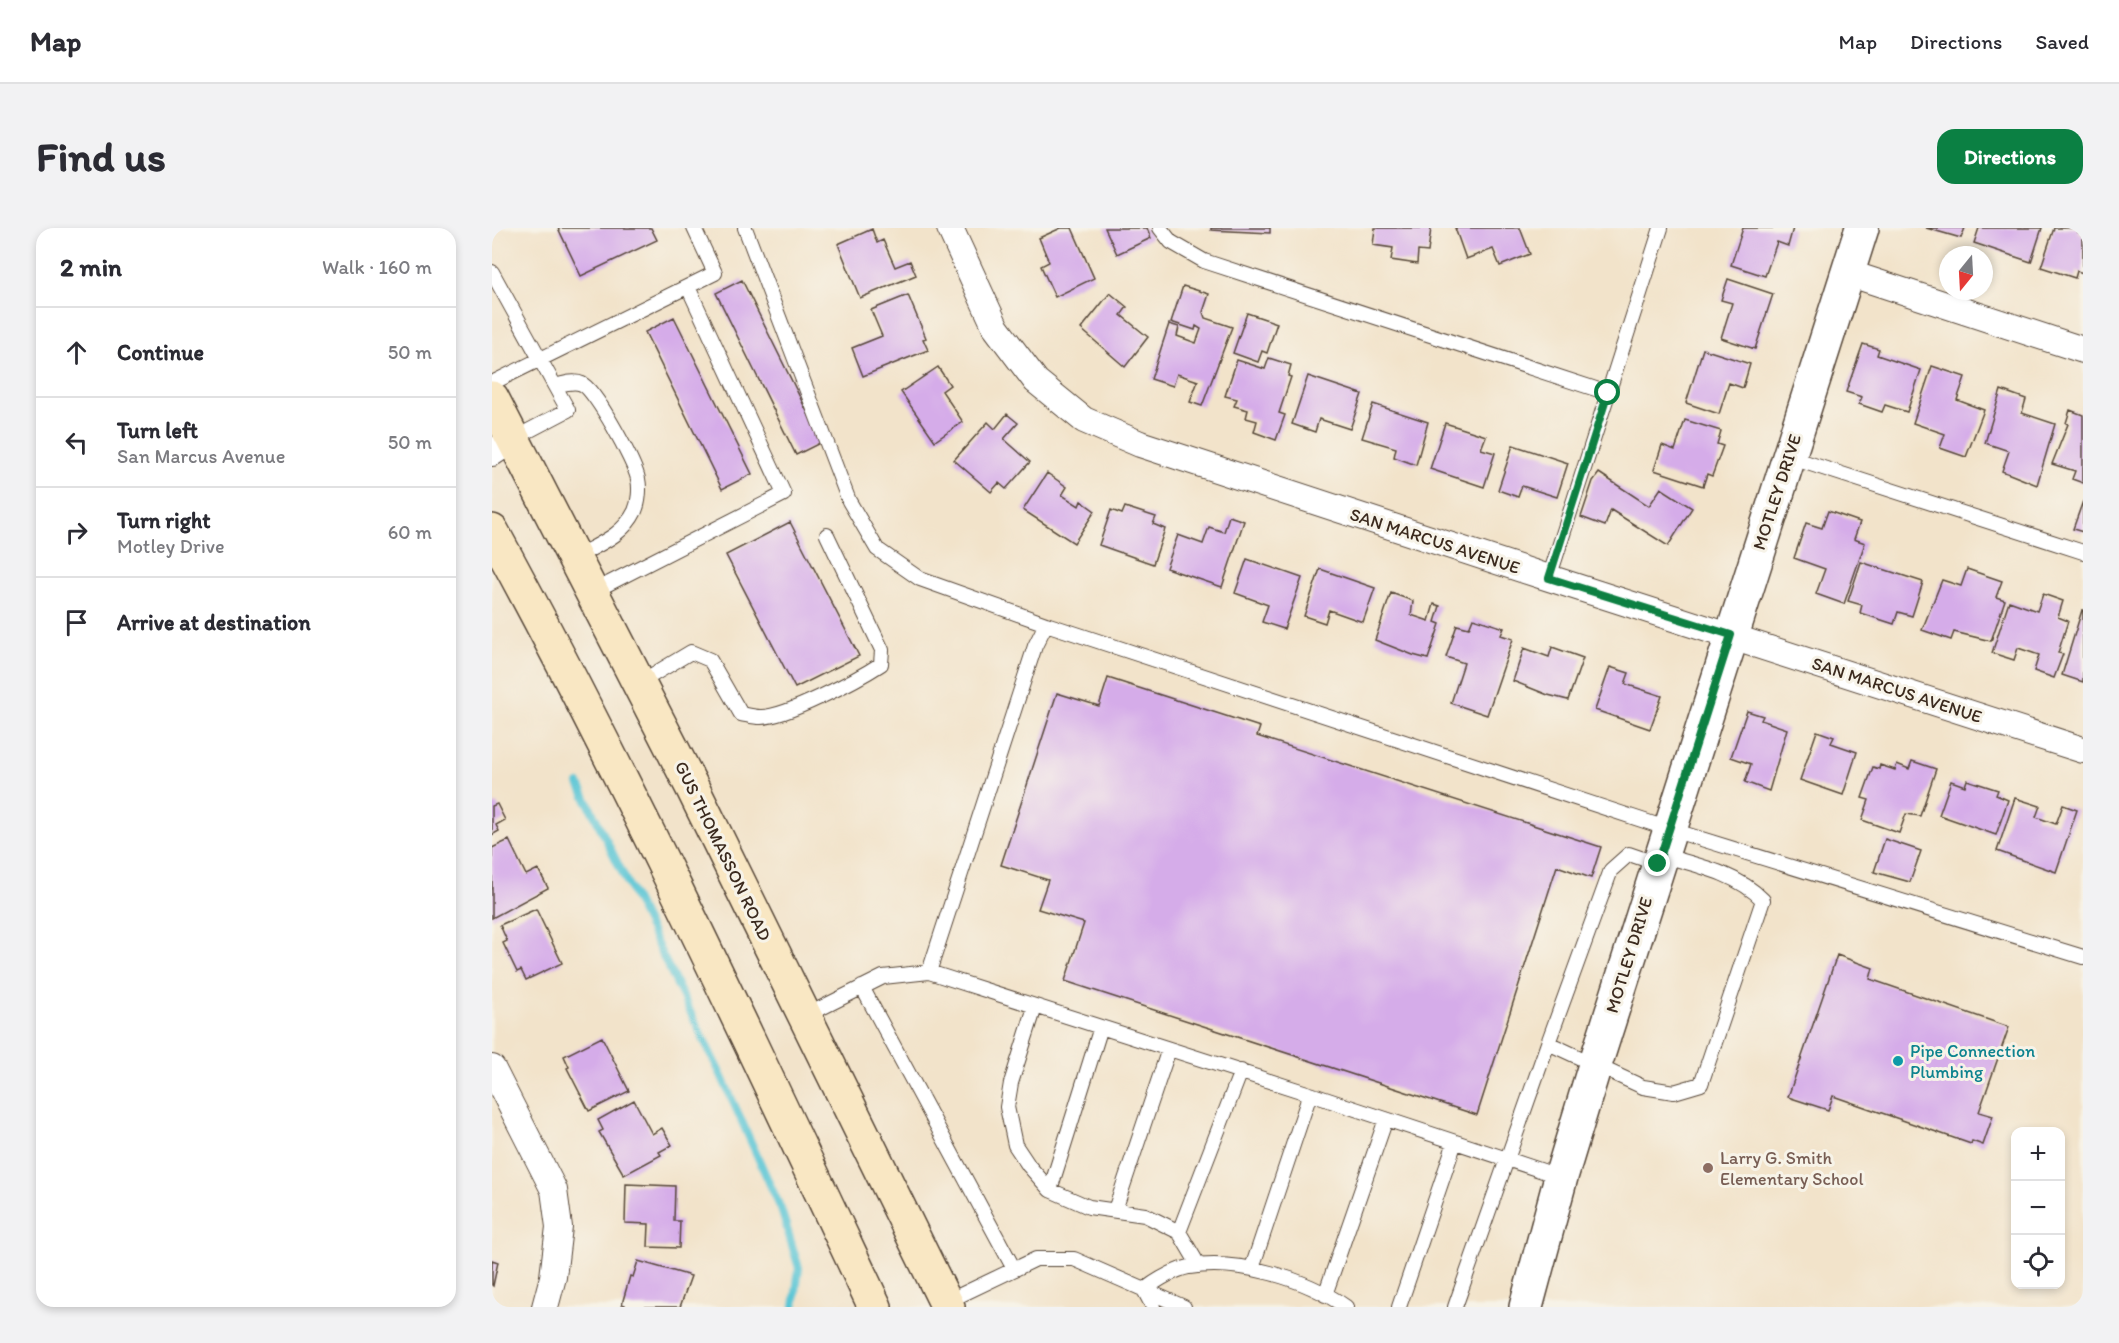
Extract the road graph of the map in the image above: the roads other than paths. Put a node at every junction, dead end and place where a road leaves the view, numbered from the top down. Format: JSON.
{"nodes":[{"id":1,"x":694,"y":228,"type":"edge"},
{"id":2,"x":745,"y":228,"type":"edge"},
{"id":3,"x":950,"y":228,"type":"edge"},
{"id":4,"x":1161,"y":228,"type":"edge"},
{"id":5,"x":1661,"y":228,"type":"edge"},
{"id":6,"x":1863,"y":228,"type":"edge"},
{"id":7,"x":492,"y":272,"type":"edge"},
{"id":8,"x":1848,"y":273,"type":"junction"},
{"id":9,"x":688,"y":286,"type":"junction"},
{"id":10,"x":505,"y":296,"type":"junction"},
{"id":11,"x":492,"y":303,"type":"edge"},
{"id":12,"x":2083,"y":350,"type":"edge"},
{"id":13,"x":540,"y":360,"type":"junction"},
{"id":14,"x":492,"y":383,"type":"edge"},
{"id":15,"x":555,"y":386,"type":"junction"},
{"id":16,"x":1608,"y":393,"type":"junction"},
{"id":17,"x":492,"y":398,"type":"edge"},
{"id":18,"x":503,"y":446,"type":"edge"},
{"id":19,"x":1789,"y":457,"type":"junction"},
{"id":20,"x":492,"y":531,"type":"edge"},
{"id":21,"x":827,"y":535,"type":"dead end"},
{"id":22,"x":2083,"y":552,"type":"edge"},
{"id":23,"x":574,"y":558,"type":"junction"},
{"id":24,"x":1549,"y":578,"type":"junction"},
{"id":25,"x":592,"y":592,"type":"junction"},
{"id":26,"x":1046,"y":624,"type":"junction"},
{"id":27,"x":1731,"y":635,"type":"junction"},
{"id":28,"x":639,"y":683,"type":"junction"},
{"id":29,"x":2083,"y":750,"type":"edge"},
{"id":30,"x":1663,"y":849,"type":"junction"},
{"id":31,"x":2083,"y":957,"type":"edge"},
{"id":32,"x":929,"y":972,"type":"junction"},
{"id":33,"x":862,"y":987,"type":"junction"},
{"id":34,"x":1035,"y":1007,"type":"junction"},
{"id":35,"x":805,"y":1016,"type":"junction"},
{"id":36,"x":1101,"y":1027,"type":"junction"},
{"id":37,"x":1548,"y":1043,"type":"junction"},
{"id":38,"x":1169,"y":1049,"type":"junction"},
{"id":39,"x":1594,"y":1065,"type":"junction"},
{"id":40,"x":492,"y":1068,"type":"edge"},
{"id":41,"x":1241,"y":1071,"type":"junction"},
{"id":42,"x":1310,"y":1094,"type":"junction"},
{"id":43,"x":1386,"y":1119,"type":"junction"},
{"id":44,"x":1455,"y":1142,"type":"junction"},
{"id":45,"x":1506,"y":1159,"type":"junction"},
{"id":46,"x":1561,"y":1177,"type":"junction"},
{"id":47,"x":1050,"y":1190,"type":"junction"},
{"id":48,"x":1114,"y":1210,"type":"junction"},
{"id":49,"x":1179,"y":1232,"type":"junction"},
{"id":50,"x":1199,"y":1266,"type":"junction"},
{"id":51,"x":1252,"y":1268,"type":"junction"},
{"id":52,"x":1014,"y":1269,"type":"junction"},
{"id":53,"x":1144,"y":1290,"type":"junction"},
{"id":54,"x":1325,"y":1295,"type":"junction"},
{"id":55,"x":947,"y":1304,"type":"edge"},
{"id":56,"x":1529,"y":1306,"type":"edge"},
{"id":57,"x":544,"y":1307,"type":"edge"},
{"id":58,"x":875,"y":1307,"type":"edge"},
{"id":59,"x":1153,"y":1307,"type":"edge"},
{"id":60,"x":1184,"y":1307,"type":"edge"},
{"id":61,"x":1346,"y":1307,"type":"edge"},
{"id":62,"x":1399,"y":1307,"type":"edge"},
{"id":63,"x":1455,"y":1307,"type":"edge"}],
"edges":[{"from":1,"to":9,"type":"lane"},
{"from":2,"to":26,"type":"lane"},
{"from":3,"to":24,"type":"street","name":"SAN MARCUS AVENUE"},
{"from":4,"to":16,"type":"lane"},
{"from":5,"to":16,"type":"lane"},
{"from":6,"to":8,"type":"street","name":"MOTLEY DRIVE"},
{"from":7,"to":10,"type":"lane"},
{"from":8,"to":12,"type":"street"},
{"from":8,"to":19,"type":"street","name":"MOTLEY DRIVE"},
{"from":9,"to":13,"type":"lane"},
{"from":9,"to":25,"type":"lane"},
{"from":10,"to":11,"type":"lane"},
{"from":10,"to":13,"type":"lane"},
{"from":13,"to":14,"type":"lane"},
{"from":13,"to":15,"type":"lane"},
{"from":15,"to":18,"type":"lane"},
{"from":15,"to":23,"type":"lane"},
{"from":16,"to":24,"type":"lane"},
{"from":17,"to":18,"type":"main road","name":"GUS THOMASSON ROAD"},
{"from":18,"to":23,"type":"main road","name":"GUS THOMASSON ROAD"},
{"from":19,"to":22,"type":"lane"},
{"from":19,"to":27,"type":"street","name":"MOTLEY DRIVE"},
{"from":20,"to":58,"type":"main road"},
{"from":21,"to":28,"type":"lane"},
{"from":23,"to":25,"type":"main road","name":"GUS THOMASSON ROAD"},
{"from":24,"to":27,"type":"street","name":"SAN MARCUS AVENUE"},
{"from":25,"to":28,"type":"main road","name":"GUS THOMASSON ROAD"},
{"from":26,"to":30,"type":"lane"},
{"from":26,"to":32,"type":"lane"},
{"from":27,"to":29,"type":"street","name":"SAN MARCUS AVENUE"},
{"from":27,"to":30,"type":"street","name":"MOTLEY DRIVE"},
{"from":28,"to":35,"type":"main road","name":"GUS THOMASSON ROAD"},
{"from":30,"to":31,"type":"lane"},
{"from":30,"to":37,"type":"lane"},
{"from":30,"to":39,"type":"street","name":"MOTLEY DRIVE"},
{"from":30,"to":39,"type":"lane"},
{"from":32,"to":33,"type":"lane"},
{"from":32,"to":34,"type":"lane"},
{"from":33,"to":35,"type":"lane"},
{"from":33,"to":52,"type":"lane"},
{"from":34,"to":36,"type":"lane"},
{"from":34,"to":47,"type":"lane"},
{"from":35,"to":55,"type":"main road","name":"GUS THOMASSON ROAD"},
{"from":36,"to":38,"type":"lane"},
{"from":36,"to":47,"type":"lane"},
{"from":37,"to":39,"type":"lane"},
{"from":37,"to":45,"type":"lane"},
{"from":38,"to":41,"type":"lane"},
{"from":38,"to":48,"type":"lane"},
{"from":39,"to":46,"type":"street","name":"MOTLEY DRIVE"},
{"from":40,"to":57,"type":"street"},
{"from":41,"to":42,"type":"lane"},
{"from":41,"to":49,"type":"lane"},
{"from":42,"to":43,"type":"lane"},
{"from":42,"to":51,"type":"lane"},
{"from":43,"to":44,"type":"lane"},
{"from":43,"to":54,"type":"lane"},
{"from":44,"to":45,"type":"lane"},
{"from":44,"to":62,"type":"lane"},
{"from":45,"to":46,"type":"lane"},
{"from":45,"to":63,"type":"lane"},
{"from":46,"to":56,"type":"street","name":"MOTLEY DRIVE"},
{"from":47,"to":48,"type":"lane"},
{"from":48,"to":49,"type":"lane"},
{"from":49,"to":50,"type":"lane"},
{"from":50,"to":51,"type":"lane"},
{"from":50,"to":53,"type":"lane"},
{"from":51,"to":54,"type":"lane"},
{"from":52,"to":53,"type":"lane"},
{"from":52,"to":55,"type":"lane"},
{"from":53,"to":59,"type":"lane"},
{"from":53,"to":60,"type":"lane"},
{"from":54,"to":61,"type":"lane"}]}
